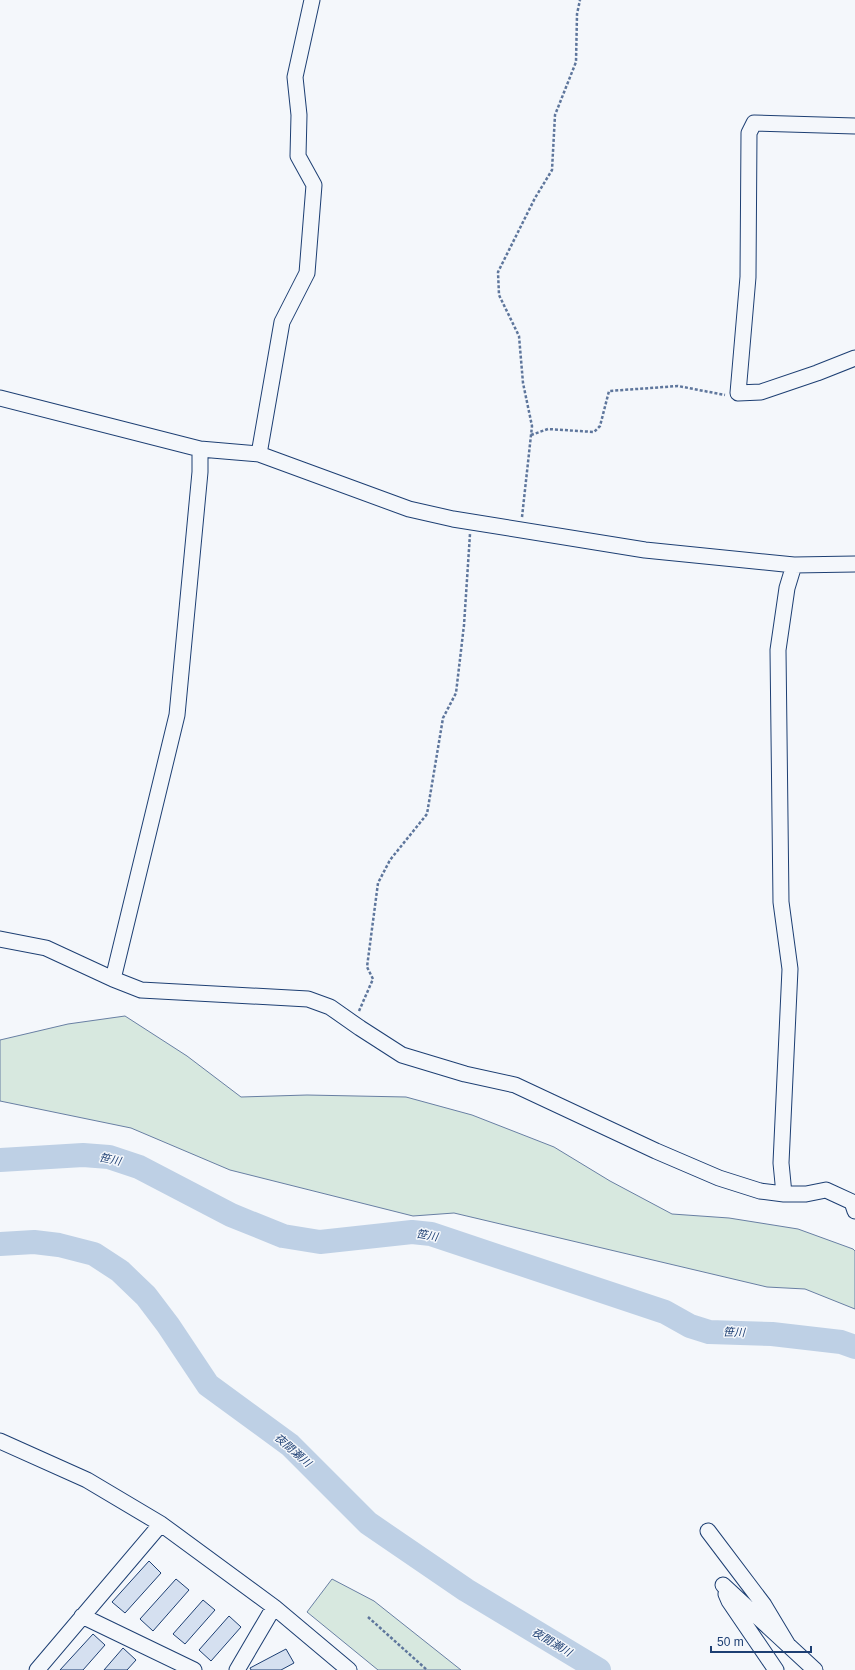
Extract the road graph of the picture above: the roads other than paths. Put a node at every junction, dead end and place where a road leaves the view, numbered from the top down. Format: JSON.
{"nodes":[{"id":1,"x":312,"y":0,"type":"edge"},
{"id":2,"x":855,"y":126,"type":"edge"},
{"id":3,"x":855,"y":358,"type":"edge"},
{"id":4,"x":0,"y":398,"type":"edge"},
{"id":5,"x":200,"y":450,"type":"junction"},
{"id":6,"x":259,"y":454,"type":"junction"},
{"id":7,"x":794,"y":564,"type":"junction"},
{"id":8,"x":855,"y":564,"type":"edge"},
{"id":9,"x":0,"y":939,"type":"edge"},
{"id":10,"x":113,"y":979,"type":"junction"},
{"id":11,"x":784,"y":1194,"type":"junction"},
{"id":12,"x":855,"y":1211,"type":"edge"},
{"id":13,"x":0,"y":1441,"type":"edge"},
{"id":14,"x":161,"y":1524,"type":"junction"},
{"id":15,"x":708,"y":1531,"type":"dead end"},
{"id":16,"x":274,"y":1607,"type":"junction"},
{"id":17,"x":82,"y":1616,"type":"junction"},
{"id":18,"x":788,"y":1645,"type":"junction"},
{"id":19,"x":36,"y":1670,"type":"edge"},
{"id":20,"x":194,"y":1670,"type":"edge"},
{"id":21,"x":237,"y":1670,"type":"edge"},
{"id":22,"x":349,"y":1670,"type":"edge"},
{"id":23,"x":776,"y":1670,"type":"edge"},
{"id":24,"x":815,"y":1670,"type":"edge"}],
"edges":[{"from":1,"to":6,"type":"street"},
{"from":2,"to":3,"type":"street"},
{"from":4,"to":5,"type":"street"},
{"from":5,"to":6,"type":"street"},
{"from":5,"to":10,"type":"street"},
{"from":6,"to":7,"type":"street"},
{"from":7,"to":8,"type":"street"},
{"from":7,"to":11,"type":"street"},
{"from":9,"to":10,"type":"street"},
{"from":10,"to":11,"type":"street"},
{"from":11,"to":12,"type":"street"},
{"from":13,"to":14,"type":"street"},
{"from":14,"to":16,"type":"street"},
{"from":14,"to":17,"type":"street"},
{"from":15,"to":18,"type":"street"},
{"from":16,"to":21,"type":"street"},
{"from":16,"to":22,"type":"street"},
{"from":17,"to":19,"type":"street"},
{"from":17,"to":20,"type":"street"},
{"from":18,"to":23,"type":"street"},
{"from":18,"to":24,"type":"street"}]}
